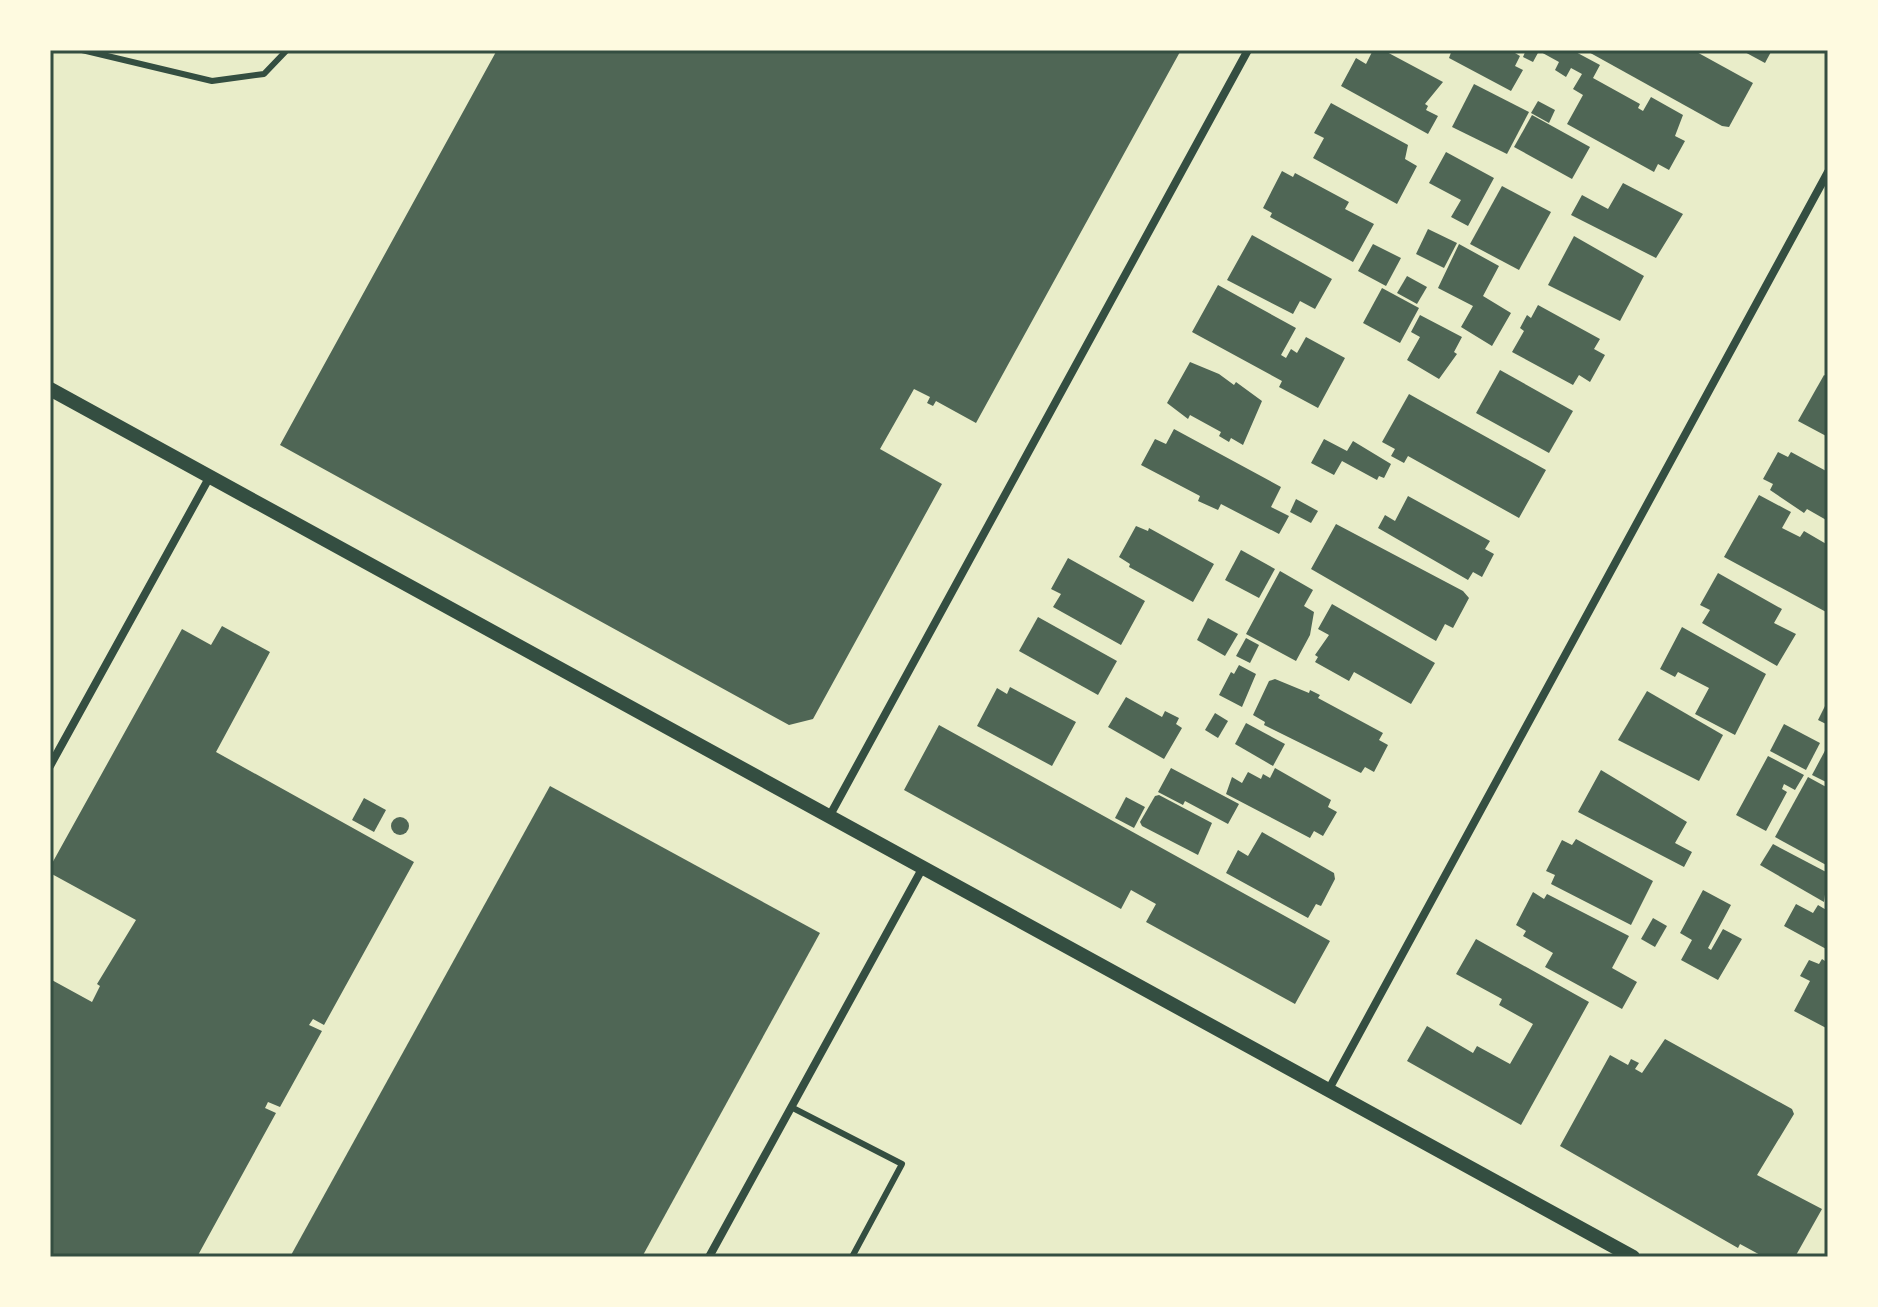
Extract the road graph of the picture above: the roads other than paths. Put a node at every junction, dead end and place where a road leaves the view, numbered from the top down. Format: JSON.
{"nodes":[{"id":1,"x":82,"y":50,"type":"edge"},
{"id":2,"x":287,"y":50,"type":"edge"},
{"id":3,"x":1248,"y":50,"type":"edge"},
{"id":4,"x":1828,"y":172,"type":"edge"},
{"id":5,"x":50,"y":389,"type":"edge"},
{"id":6,"x":209,"y":478,"type":"junction"},
{"id":7,"x":50,"y":766,"type":"edge"},
{"id":8,"x":828,"y":818,"type":"junction"},
{"id":9,"x":922,"y":869,"type":"junction"},
{"id":10,"x":1329,"y":1089,"type":"junction"},
{"id":11,"x":791,"y":1107,"type":"junction"},
{"id":12,"x":709,"y":1257,"type":"edge"},
{"id":13,"x":852,"y":1257,"type":"edge"},
{"id":14,"x":1633,"y":1257,"type":"edge"}],
"edges":[{"from":1,"to":2,"type":"lane"},
{"from":3,"to":8,"type":"street"},
{"from":4,"to":10,"type":"street"},
{"from":5,"to":6,"type":"street"},
{"from":6,"to":7,"type":"street"},
{"from":6,"to":8,"type":"street"},
{"from":8,"to":9,"type":"street"},
{"from":9,"to":10,"type":"street"},
{"from":9,"to":11,"type":"street"},
{"from":10,"to":14,"type":"street"},
{"from":11,"to":12,"type":"street"},
{"from":11,"to":13,"type":"lane"}]}
